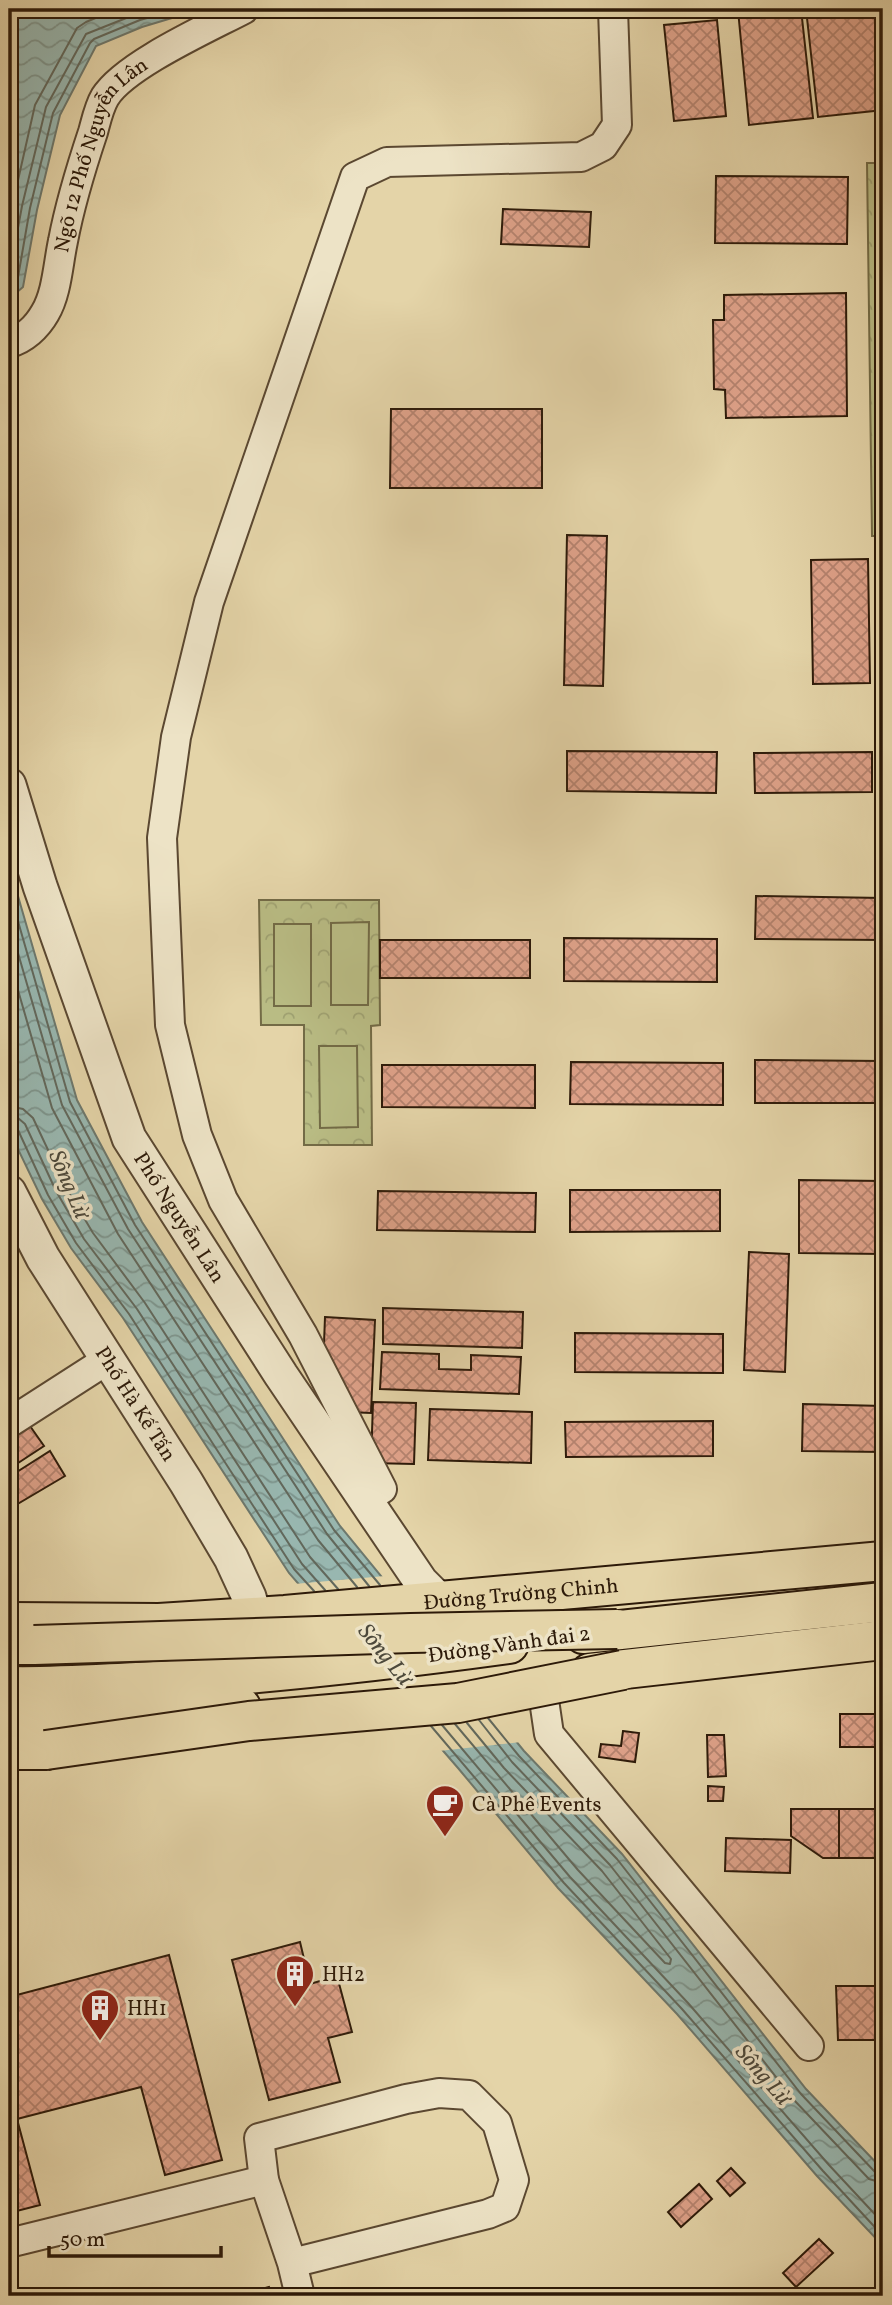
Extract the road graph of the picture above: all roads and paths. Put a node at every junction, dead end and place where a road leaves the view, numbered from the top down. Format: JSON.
{"nodes":[{"id":1,"x":244,"y":9,"type":"edge"},
{"id":2,"x":613,"y":9,"type":"edge"},
{"id":3,"x":9,"y":343,"type":"edge"},
{"id":4,"x":9,"y":785,"type":"edge"},
{"id":5,"x":9,"y":1192,"type":"edge"},
{"id":6,"x":107,"y":1360,"type":"junction"},
{"id":7,"x":9,"y":1423,"type":"edge"},
{"id":8,"x":366,"y":1499,"type":"junction"},
{"id":9,"x":883,"y":1562,"type":"edge"},
{"id":10,"x":441,"y":1602,"type":"junction"},
{"id":11,"x":883,"y":1602,"type":"edge"},
{"id":12,"x":270,"y":1616,"type":"junction"},
{"id":13,"x":9,"y":1622,"type":"edge"},
{"id":14,"x":159,"y":1623,"type":"junction"},
{"id":15,"x":617,"y":1629,"type":"junction"},
{"id":16,"x":883,"y":1640,"type":"edge"},
{"id":17,"x":9,"y":1645,"type":"edge"},
{"id":18,"x":883,"y":1658,"type":"edge"},
{"id":19,"x":9,"y":1660,"type":"edge"},
{"id":20,"x":623,"y":1670,"type":"junction"},
{"id":21,"x":9,"y":1686,"type":"edge"},
{"id":22,"x":544,"y":1700,"type":"junction"},
{"id":23,"x":9,"y":1717,"type":"edge"},
{"id":24,"x":9,"y":1735,"type":"edge"},
{"id":25,"x":194,"y":1744,"type":"junction"},
{"id":26,"x":9,"y":1750,"type":"edge"},
{"id":27,"x":9,"y":1764,"type":"edge"},
{"id":28,"x":809,"y":2046,"type":"dead end"},
{"id":29,"x":264,"y":2180,"type":"junction"},
{"id":30,"x":9,"y":2243,"type":"edge"},
{"id":31,"x":292,"y":2263,"type":"junction"},
{"id":32,"x":300,"y":2296,"type":"edge"}],
"edges":[{"from":1,"to":3,"type":"street","name":"Ngõ 12 Phố Nguyễn Lân"},
{"from":2,"to":8,"type":"street"},
{"from":4,"to":8,"type":"street","name":"Phố Nguyễn Lân"},
{"from":5,"to":6,"type":"street","name":"Phố Hà Kế Tấn"},
{"from":6,"to":7,"type":"street"},
{"from":6,"to":12,"type":"street","name":"Phố Hà Kế Tấn"},
{"from":8,"to":10,"type":"street","name":"Phố Nguyễn Lân"},
{"from":9,"to":10,"type":"main road","name":"Đường Trường Chinh"},
{"from":10,"to":12,"type":"main road","name":"Đường Trường Chinh"},
{"from":11,"to":15,"type":"main road","name":"Đường Vành đai 2"},
{"from":12,"to":14,"type":"main road","name":"Đường Trường Chinh"},
{"from":13,"to":14,"type":"main road","name":"Đường Trường Chinh"},
{"from":14,"to":19,"type":"main road","name":"Đường Trường Chinh"},
{"from":15,"to":17,"type":"main road","bridge":true},
{"from":15,"to":21,"type":"main road","name":"Đường Vành đai 2","bridge":true},
{"from":16,"to":20,"type":"main road","name":"Đường Vành đai 2"},
{"from":18,"to":22,"type":"main road"},
{"from":20,"to":23,"type":"main road","name":"Đường Vành đai 2","bridge":true},
{"from":20,"to":26,"type":"main road","bridge":true},
{"from":22,"to":25,"type":"main road"},
{"from":22,"to":28,"type":"street"},
{"from":24,"to":25,"type":"main road"},
{"from":25,"to":27,"type":"main road"},
{"from":29,"to":30,"type":"street"},
{"from":29,"to":31,"type":"street"},
{"from":29,"to":31,"type":"street"},
{"from":31,"to":32,"type":"street"}]}
